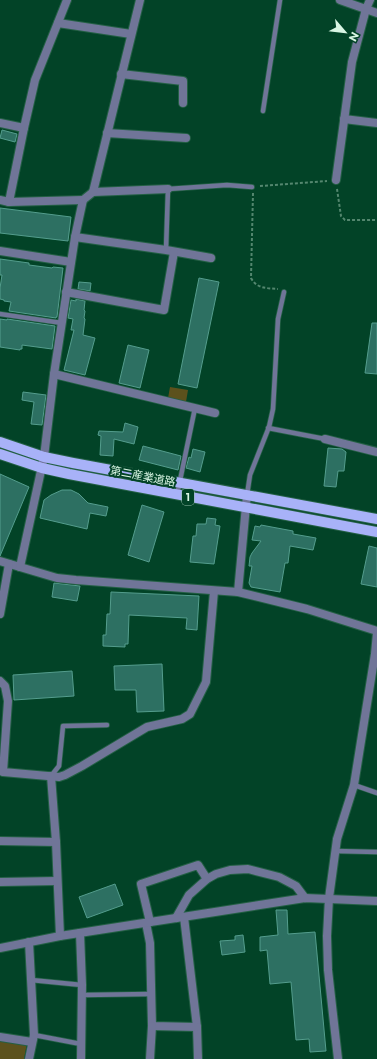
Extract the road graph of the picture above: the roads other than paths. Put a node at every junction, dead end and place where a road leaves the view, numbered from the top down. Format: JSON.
{"nodes":[{"id":1,"x":67,"y":0,"type":"edge"},
{"id":2,"x":140,"y":0,"type":"edge"},
{"id":3,"x":280,"y":0,"type":"edge"},
{"id":4,"x":340,"y":0,"type":"edge"},
{"id":5,"x":370,"y":0,"type":"edge"},
{"id":6,"x":366,"y":9,"type":"junction"},
{"id":7,"x":377,"y":13,"type":"edge"},
{"id":8,"x":58,"y":23,"type":"junction"},
{"id":9,"x":131,"y":34,"type":"junction"},
{"id":10,"x":122,"y":74,"type":"junction"},
{"id":11,"x":183,"y":102,"type":"dead end"},
{"id":12,"x":262,"y":111,"type":"dead end"},
{"id":13,"x":344,"y":119,"type":"junction"},
{"id":14,"x":0,"y":123,"type":"edge"},
{"id":15,"x":377,"y":123,"type":"edge"},
{"id":16,"x":24,"y":128,"type":"junction"},
{"id":17,"x":107,"y":133,"type":"junction"},
{"id":18,"x":186,"y":138,"type":"dead end"},
{"id":19,"x":336,"y":180,"type":"road end"},
{"id":20,"x":252,"y":187,"type":"road end"},
{"id":21,"x":168,"y":189,"type":"junction"},
{"id":22,"x":93,"y":192,"type":"junction"},
{"id":23,"x":0,"y":200,"type":"edge"},
{"id":24,"x":83,"y":200,"type":"junction"},
{"id":25,"x":9,"y":202,"type":"junction"},
{"id":26,"x":75,"y":237,"type":"junction"},
{"id":27,"x":0,"y":251,"type":"edge"},
{"id":28,"x":170,"y":251,"type":"junction"},
{"id":29,"x":211,"y":258,"type":"dead end"},
{"id":30,"x":71,"y":262,"type":"junction"},
{"id":31,"x":66,"y":292,"type":"junction"},
{"id":32,"x":284,"y":292,"type":"road end"},
{"id":33,"x":0,"y":314,"type":"edge"},
{"id":34,"x":62,"y":323,"type":"junction"},
{"id":35,"x":54,"y":374,"type":"junction"},
{"id":36,"x":195,"y":408,"type":"junction"},
{"id":37,"x":215,"y":413,"type":"dead end"},
{"id":38,"x":268,"y":428,"type":"junction"},
{"id":39,"x":325,"y":439,"type":"joint"},
{"id":40,"x":0,"y":442,"type":"edge"},
{"id":41,"x":377,"y":452,"type":"edge"},
{"id":42,"x":0,"y":454,"type":"edge"},
{"id":43,"x":44,"y":457,"type":"junction"},
{"id":44,"x":42,"y":468,"type":"junction"},
{"id":45,"x":180,"y":482,"type":"junction"},
{"id":46,"x":177,"y":495,"type":"junction"},
{"id":47,"x":247,"y":495,"type":"junction"},
{"id":48,"x":245,"y":507,"type":"junction"},
{"id":49,"x":377,"y":519,"type":"edge"},
{"id":50,"x":377,"y":532,"type":"edge"},
{"id":51,"x":0,"y":561,"type":"edge"},
{"id":52,"x":9,"y":564,"type":"junction"},
{"id":53,"x":20,"y":567,"type":"junction"},
{"id":54,"x":214,"y":590,"type":"junction"},
{"id":55,"x":238,"y":592,"type":"junction"},
{"id":56,"x":0,"y":614,"type":"edge"},
{"id":57,"x":377,"y":632,"type":"edge"},
{"id":58,"x":0,"y":681,"type":"edge"},
{"id":59,"x":107,"y":725,"type":"dead end"},
{"id":60,"x":2,"y":772,"type":"edge"},
{"id":61,"x":51,"y":776,"type":"junction"},
{"id":62,"x":354,"y":785,"type":"junction"},
{"id":63,"x":377,"y":794,"type":"edge"},
{"id":64,"x":0,"y":841,"type":"edge"},
{"id":65,"x":56,"y":842,"type":"junction"},
{"id":66,"x":335,"y":851,"type":"junction"},
{"id":67,"x":377,"y":852,"type":"edge"},
{"id":68,"x":207,"y":879,"type":"junction"},
{"id":69,"x":57,"y":881,"type":"junction"},
{"id":70,"x":0,"y":882,"type":"edge"},
{"id":71,"x":304,"y":898,"type":"junction"},
{"id":72,"x":329,"y":898,"type":"junction"},
{"id":73,"x":377,"y":901,"type":"edge"},
{"id":74,"x":180,"y":917,"type":"junction"},
{"id":75,"x":148,"y":922,"type":"junction"},
{"id":76,"x":80,"y":933,"type":"junction"},
{"id":77,"x":60,"y":936,"type":"junction"},
{"id":78,"x":29,"y":942,"type":"junction"},
{"id":79,"x":0,"y":948,"type":"edge"},
{"id":80,"x":32,"y":980,"type":"junction"},
{"id":81,"x":82,"y":985,"type":"junction"},
{"id":82,"x":152,"y":994,"type":"junction"},
{"id":83,"x":82,"y":995,"type":"junction"},
{"id":84,"x":152,"y":1026,"type":"junction"},
{"id":85,"x":198,"y":1028,"type":"junction"},
{"id":86,"x":0,"y":1037,"type":"edge"},
{"id":87,"x":33,"y":1038,"type":"junction"},
{"id":88,"x":81,"y":1044,"type":"junction"},
{"id":89,"x":29,"y":1059,"type":"edge"},
{"id":90,"x":81,"y":1059,"type":"edge"},
{"id":91,"x":150,"y":1059,"type":"edge"},
{"id":92,"x":198,"y":1059,"type":"edge"},
{"id":93,"x":338,"y":1059,"type":"edge"}],
"edges":[{"from":1,"to":8,"type":"street"},
{"from":2,"to":9,"type":"street"},
{"from":3,"to":12,"type":"lane"},
{"from":4,"to":6,"type":"street"},
{"from":5,"to":6,"type":"street"},
{"from":6,"to":7,"type":"street"},
{"from":6,"to":13,"type":"street"},
{"from":8,"to":9,"type":"street"},
{"from":8,"to":16,"type":"street"},
{"from":9,"to":10,"type":"street"},
{"from":10,"to":11,"type":"street"},
{"from":10,"to":17,"type":"street"},
{"from":13,"to":15,"type":"street"},
{"from":13,"to":19,"type":"street"},
{"from":14,"to":16,"type":"street"},
{"from":16,"to":25,"type":"street"},
{"from":17,"to":18,"type":"street"},
{"from":17,"to":22,"type":"street"},
{"from":20,"to":21,"type":"lane"},
{"from":21,"to":22,"type":"street"},
{"from":21,"to":28,"type":"lane"},
{"from":22,"to":24,"type":"street"},
{"from":23,"to":25,"type":"street"},
{"from":24,"to":25,"type":"street"},
{"from":24,"to":26,"type":"street"},
{"from":26,"to":28,"type":"street"},
{"from":26,"to":30,"type":"street"},
{"from":27,"to":30,"type":"street"},
{"from":28,"to":29,"type":"street"},
{"from":28,"to":31,"type":"street"},
{"from":30,"to":31,"type":"street"},
{"from":31,"to":34,"type":"street"},
{"from":32,"to":38,"type":"lane"},
{"from":33,"to":34,"type":"lane"},
{"from":34,"to":35,"type":"street"},
{"from":35,"to":36,"type":"street"},
{"from":35,"to":43,"type":"street"},
{"from":36,"to":37,"type":"street"},
{"from":36,"to":45,"type":"lane"},
{"from":38,"to":39,"type":"lane"},
{"from":38,"to":47,"type":"lane"},
{"from":39,"to":41,"type":"street"},
{"from":40,"to":43,"type":"main road","name":"第二産業道路","number":"1"},
{"from":42,"to":44,"type":"main road","name":"第二産業道路","number":"1"},
{"from":43,"to":44,"type":"street"},
{"from":43,"to":45,"type":"main road","name":"第二産業道路","number":"1"},
{"from":44,"to":46,"type":"main road","name":"第二産業道路","number":"1"},
{"from":44,"to":53,"type":"street"},
{"from":45,"to":46,"type":"lane"},
{"from":45,"to":47,"type":"main road","name":"第二産業道路","number":"1"},
{"from":46,"to":48,"type":"main road","name":"第二産業道路","number":"1"},
{"from":47,"to":48,"type":"street"},
{"from":47,"to":49,"type":"main road","name":"第二産業道路","number":"1"},
{"from":48,"to":50,"type":"main road","name":"第二産業道路","number":"1"},
{"from":48,"to":55,"type":"street"},
{"from":51,"to":52,"type":"street"},
{"from":52,"to":53,"type":"street"},
{"from":52,"to":56,"type":"street"},
{"from":53,"to":54,"type":"street"},
{"from":54,"to":55,"type":"street"},
{"from":54,"to":61,"type":"street"},
{"from":55,"to":57,"type":"street"},
{"from":57,"to":62,"type":"street"},
{"from":58,"to":60,"type":"street"},
{"from":59,"to":61,"type":"lane"},
{"from":60,"to":61,"type":"street"},
{"from":61,"to":65,"type":"street"},
{"from":62,"to":63,"type":"lane"},
{"from":62,"to":66,"type":"street"},
{"from":64,"to":65,"type":"street"},
{"from":65,"to":69,"type":"street"},
{"from":66,"to":67,"type":"lane"},
{"from":66,"to":72,"type":"street"},
{"from":68,"to":71,"type":"street"},
{"from":68,"to":74,"type":"street"},
{"from":68,"to":75,"type":"street"},
{"from":69,"to":70,"type":"street"},
{"from":69,"to":77,"type":"street"},
{"from":71,"to":72,"type":"street"},
{"from":71,"to":74,"type":"street"},
{"from":72,"to":73,"type":"street"},
{"from":72,"to":93,"type":"street"},
{"from":74,"to":75,"type":"street"},
{"from":74,"to":85,"type":"street"},
{"from":75,"to":76,"type":"street"},
{"from":75,"to":82,"type":"street"},
{"from":76,"to":77,"type":"street"},
{"from":76,"to":81,"type":"street"},
{"from":77,"to":78,"type":"street"},
{"from":78,"to":79,"type":"street"},
{"from":78,"to":80,"type":"street"},
{"from":80,"to":81,"type":"lane"},
{"from":80,"to":87,"type":"street"},
{"from":81,"to":83,"type":"street"},
{"from":82,"to":83,"type":"lane"},
{"from":82,"to":84,"type":"street"},
{"from":83,"to":88,"type":"street"},
{"from":84,"to":85,"type":"street"},
{"from":84,"to":91,"type":"street"},
{"from":85,"to":92,"type":"street"},
{"from":86,"to":87,"type":"street"},
{"from":87,"to":88,"type":"lane"},
{"from":87,"to":89,"type":"street"},
{"from":88,"to":90,"type":"street"}]}
